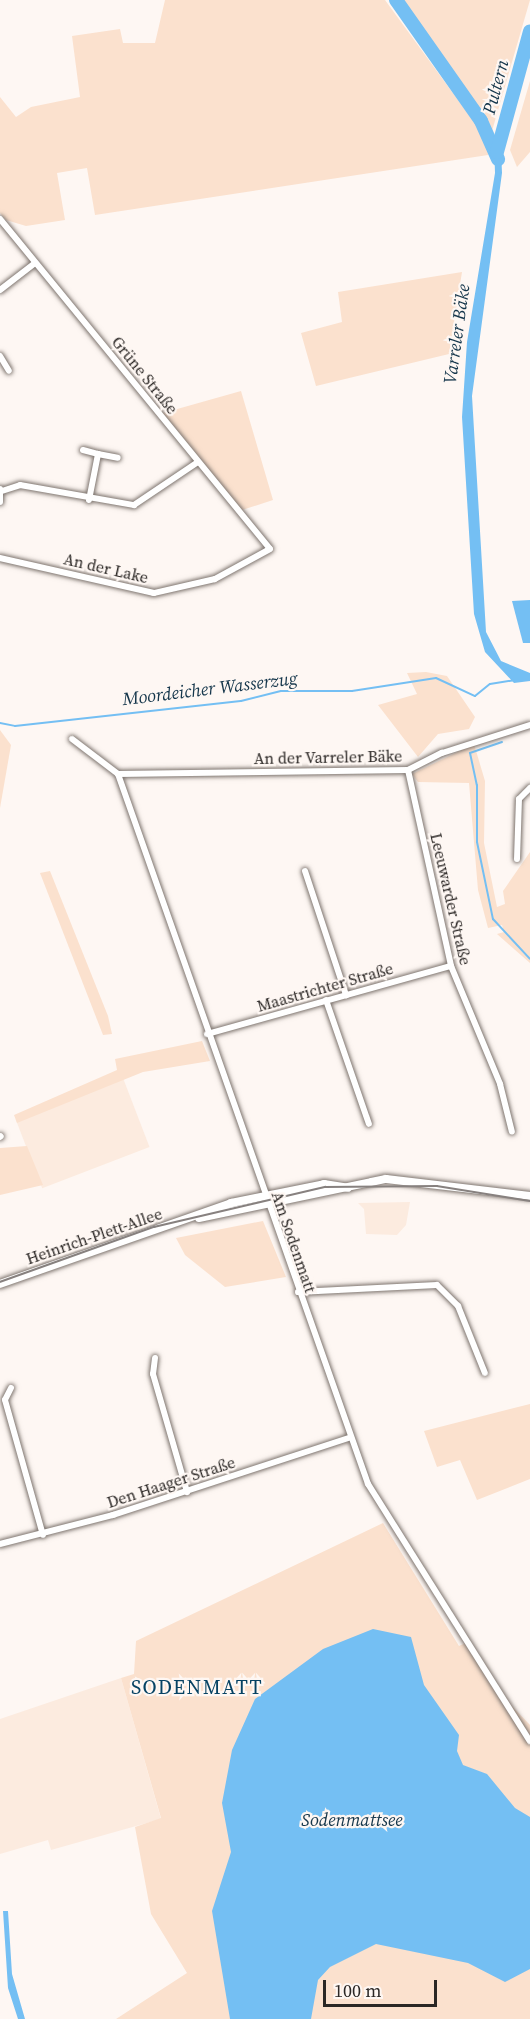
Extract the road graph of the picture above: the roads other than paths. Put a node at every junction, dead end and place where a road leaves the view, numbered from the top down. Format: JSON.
{"nodes":[{"id":1,"x":0,"y":219,"type":"edge"},
{"id":2,"x":35,"y":263,"type":"junction"},
{"id":3,"x":0,"y":290,"type":"edge"},
{"id":4,"x":0,"y":356,"type":"edge"},
{"id":5,"x":9,"y":371,"type":"dead end"},
{"id":6,"x":83,"y":450,"type":"dead end"},
{"id":7,"x":98,"y":454,"type":"junction"},
{"id":8,"x":118,"y":458,"type":"dead end"},
{"id":9,"x":198,"y":462,"type":"junction"},
{"id":10,"x":1,"y":490,"type":"edge"},
{"id":11,"x":89,"y":500,"type":"junction"},
{"id":12,"x":0,"y":502,"type":"edge"},
{"id":13,"x":270,"y":549,"type":"joint"},
{"id":14,"x":0,"y":558,"type":"edge"},
{"id":15,"x":530,"y":725,"type":"edge"},
{"id":16,"x":72,"y":739,"type":"dead end"},
{"id":17,"x":408,"y":771,"type":"junction"},
{"id":18,"x":118,"y":774,"type":"junction"},
{"id":19,"x":530,"y":788,"type":"edge"},
{"id":20,"x":517,"y":859,"type":"dead end"},
{"id":21,"x":305,"y":871,"type":"dead end"},
{"id":22,"x":452,"y":966,"type":"junction"},
{"id":23,"x":346,"y":995,"type":"junction"},
{"id":24,"x":326,"y":1000,"type":"junction"},
{"id":25,"x":207,"y":1034,"type":"junction"},
{"id":26,"x":369,"y":1124,"type":"dead end"},
{"id":27,"x":513,"y":1132,"type":"dead end"},
{"id":28,"x":530,"y":1196,"type":"edge"},
{"id":29,"x":266,"y":1200,"type":"junction"},
{"id":30,"x":2,"y":1283,"type":"edge"},
{"id":31,"x":298,"y":1292,"type":"junction"},
{"id":32,"x":155,"y":1358,"type":"dead end"},
{"id":33,"x":485,"y":1373,"type":"dead end"},
{"id":34,"x":11,"y":1388,"type":"dead end"},
{"id":35,"x":349,"y":1438,"type":"junction"},
{"id":36,"x":188,"y":1492,"type":"junction"},
{"id":37,"x":43,"y":1535,"type":"junction"},
{"id":38,"x":0,"y":1544,"type":"edge"},
{"id":39,"x":530,"y":1741,"type":"edge"}],
"edges":[{"from":1,"to":2,"type":"street","name":"Grüne Straße"},
{"from":2,"to":3,"type":"street"},
{"from":2,"to":9,"type":"street","name":"Grüne Straße"},
{"from":4,"to":5,"type":"street"},
{"from":6,"to":7,"type":"street"},
{"from":7,"to":8,"type":"street"},
{"from":7,"to":11,"type":"street"},
{"from":9,"to":11,"type":"street"},
{"from":9,"to":13,"type":"street","name":"Grüne Straße"},
{"from":10,"to":11,"type":"street"},
{"from":10,"to":12,"type":"street"},
{"from":13,"to":14,"type":"street","name":"An der Lake"},
{"from":15,"to":17,"type":"street","name":"An der Varreler Bäke"},
{"from":16,"to":18,"type":"street"},
{"from":17,"to":18,"type":"street","name":"An der Varreler Bäke"},
{"from":17,"to":22,"type":"street","name":"Leeuwarder Straße"},
{"from":18,"to":25,"type":"street","name":"Am Sodenmatt"},
{"from":19,"to":20,"type":"street"},
{"from":21,"to":23,"type":"street"},
{"from":22,"to":23,"type":"street","name":"Maastrichter Straße"},
{"from":22,"to":27,"type":"street","name":"Leeuwarder Straße"},
{"from":23,"to":24,"type":"street","name":"Maastrichter Straße"},
{"from":24,"to":25,"type":"street","name":"Maastrichter Straße"},
{"from":24,"to":26,"type":"street"},
{"from":25,"to":29,"type":"street","name":"Am Sodenmatt"},
{"from":28,"to":29,"type":"main road","name":"Heinrich-Plett-Allee"},
{"from":29,"to":30,"type":"main road","name":"Heinrich-Plett-Allee"},
{"from":29,"to":31,"type":"street","name":"Am Sodenmatt"},
{"from":31,"to":33,"type":"street"},
{"from":31,"to":35,"type":"street","name":"Am Sodenmatt"},
{"from":32,"to":36,"type":"street"},
{"from":34,"to":37,"type":"street"},
{"from":35,"to":36,"type":"street","name":"Den Haager Straße"},
{"from":35,"to":39,"type":"street","name":"Am Sodenmatt"},
{"from":36,"to":37,"type":"street","name":"Den Haager Straße"},
{"from":37,"to":38,"type":"street","name":"Den Haager Straße"}]}
